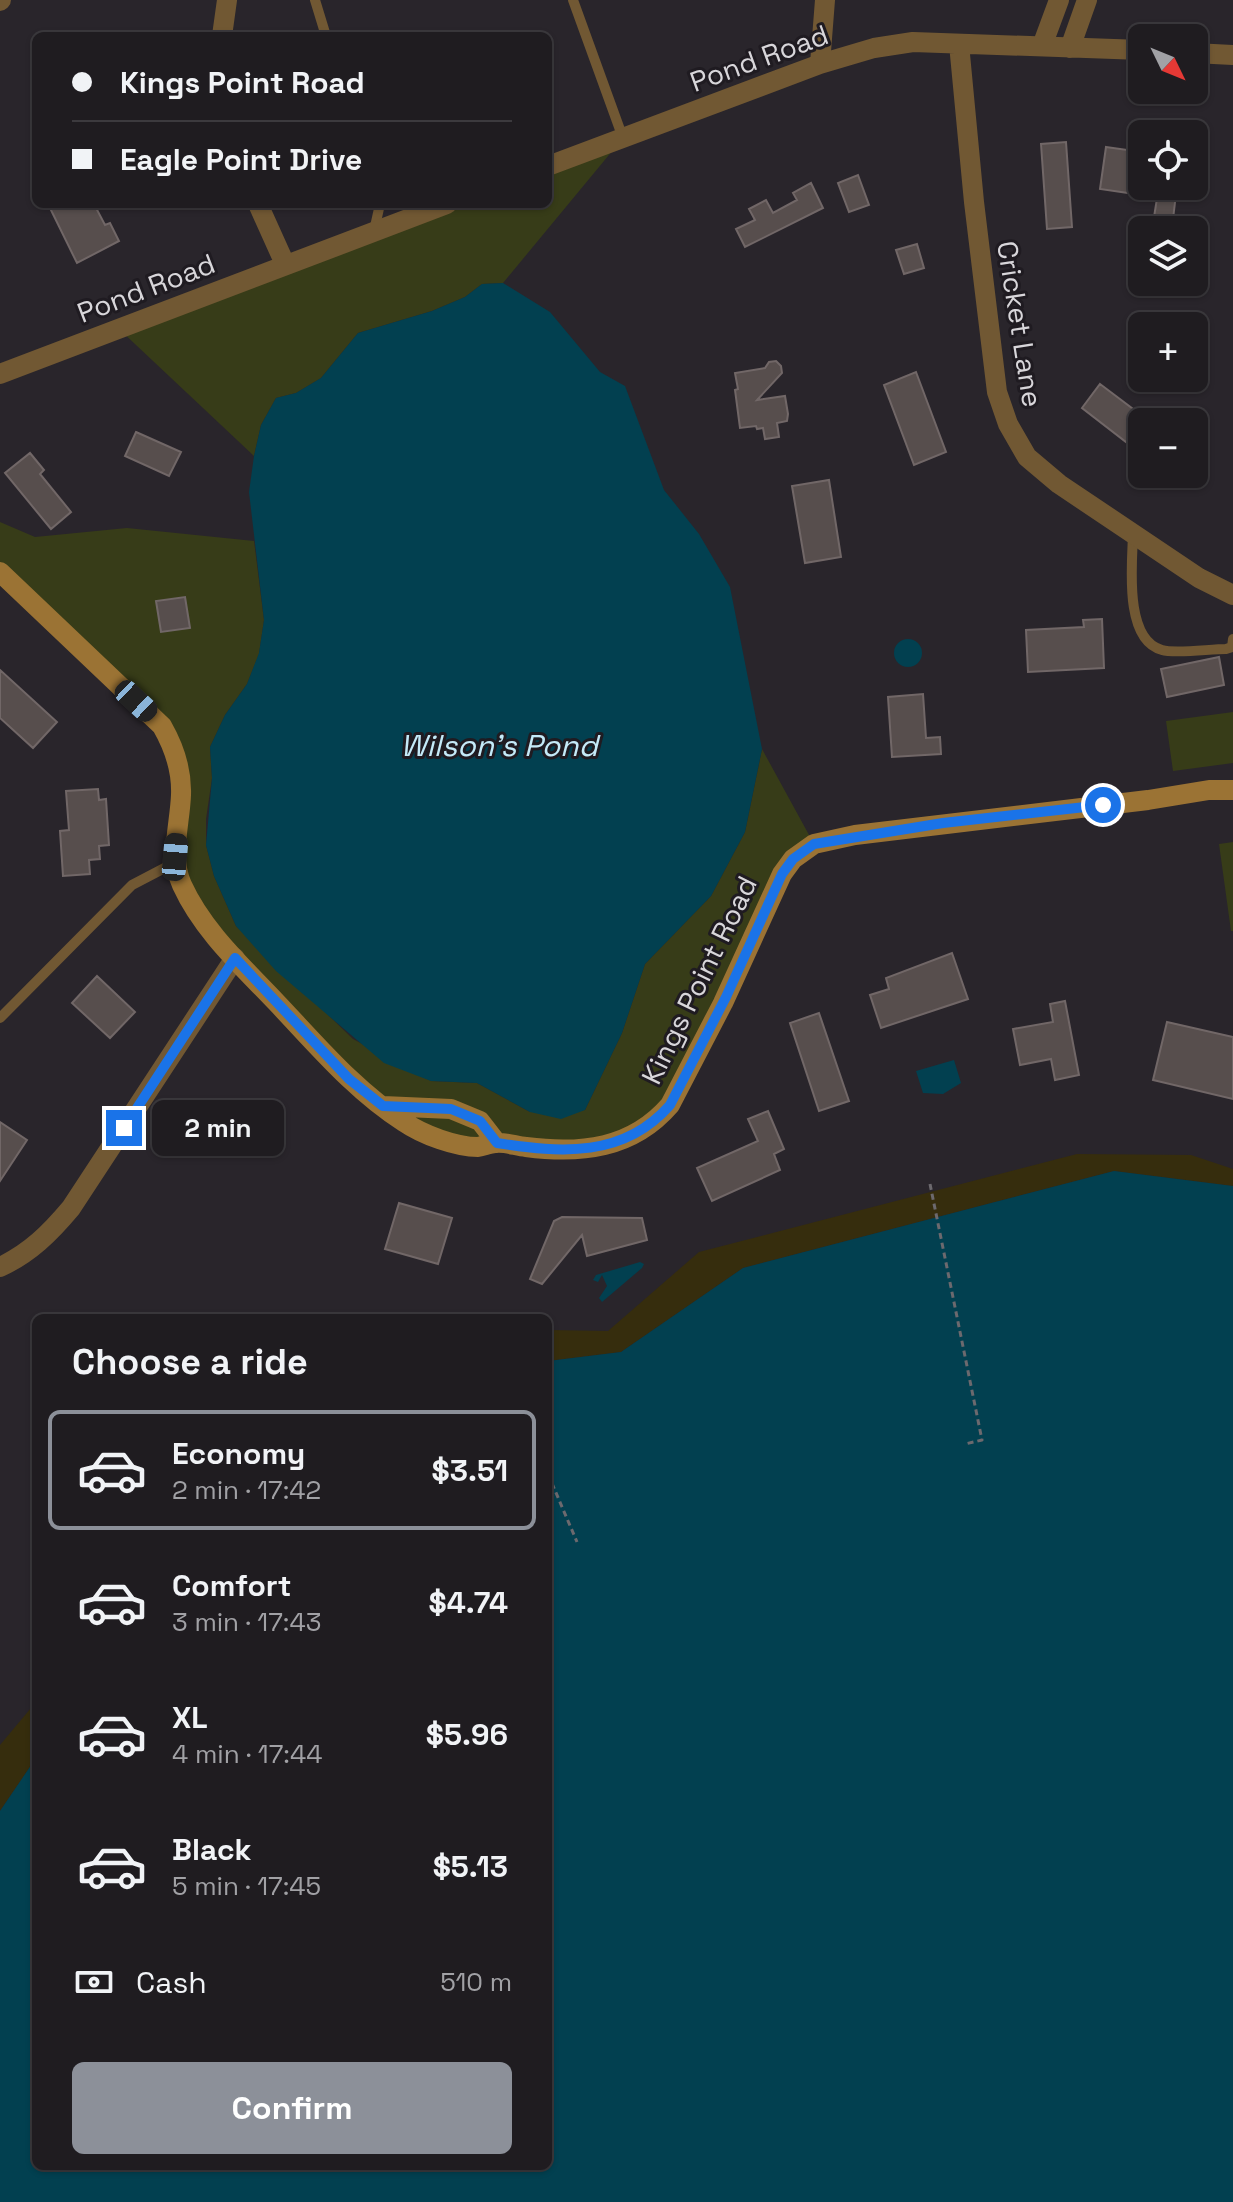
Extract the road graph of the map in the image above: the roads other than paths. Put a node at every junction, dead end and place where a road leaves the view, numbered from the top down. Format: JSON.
{"nodes":[{"id":1,"x":227,"y":0,"type":"edge"},
{"id":2,"x":315,"y":0,"type":"edge"},
{"id":3,"x":573,"y":0,"type":"edge"},
{"id":4,"x":825,"y":0,"type":"edge"},
{"id":5,"x":1059,"y":0,"type":"edge"},
{"id":6,"x":1087,"y":0,"type":"edge"},
{"id":7,"x":223,"y":32,"type":"edge"},
{"id":8,"x":325,"y":32,"type":"edge"},
{"id":9,"x":959,"y":44,"type":"junction"},
{"id":10,"x":1042,"y":46,"type":"junction"},
{"id":11,"x":1070,"y":48,"type":"junction"},
{"id":12,"x":1128,"y":50,"type":"edge"},
{"id":13,"x":1208,"y":54,"type":"edge"},
{"id":14,"x":1233,"y":55,"type":"edge"},
{"id":15,"x":820,"y":64,"type":"junction"},
{"id":16,"x":623,"y":138,"type":"junction"},
{"id":17,"x":552,"y":165,"type":"edge"},
{"id":18,"x":260,"y":208,"type":"edge"},
{"id":19,"x":379,"y":208,"type":"edge"},
{"id":20,"x":436,"y":208,"type":"edge"},
{"id":21,"x":374,"y":231,"type":"junction"},
{"id":22,"x":285,"y":264,"type":"junction"},
{"id":23,"x":0,"y":374,"type":"edge"},
{"id":24,"x":1133,"y":533,"type":"junction"},
{"id":25,"x":0,"y":572,"type":"edge"},
{"id":26,"x":1233,"y":595,"type":"edge"},
{"id":27,"x":1233,"y":639,"type":"edge"},
{"id":28,"x":1233,"y":790,"type":"edge"},
{"id":29,"x":176,"y":862,"type":"junction"},
{"id":30,"x":235,"y":958,"type":"junction"},
{"id":31,"x":0,"y":1018,"type":"edge"},
{"id":32,"x":383,"y":1106,"type":"junction"},
{"id":33,"x":497,"y":1143,"type":"junction"},
{"id":34,"x":0,"y":1267,"type":"edge"}],
"edges":[{"from":1,"to":7,"type":"street"},
{"from":2,"to":8,"type":"lane"},
{"from":3,"to":16,"type":"lane"},
{"from":4,"to":15,"type":"street"},
{"from":5,"to":10,"type":"street"},
{"from":6,"to":11,"type":"street"},
{"from":9,"to":10,"type":"street","name":"Pond Road"},
{"from":9,"to":15,"type":"street","name":"Pond Road"},
{"from":9,"to":24,"type":"street","name":"Cricket Lane"},
{"from":10,"to":11,"type":"street","name":"Pond Road"},
{"from":11,"to":12,"type":"street","name":"Pond Road"},
{"from":13,"to":14,"type":"street"},
{"from":15,"to":16,"type":"street","name":"Pond Road"},
{"from":16,"to":17,"type":"street","name":"Pond Road"},
{"from":18,"to":22,"type":"street"},
{"from":19,"to":21,"type":"lane"},
{"from":20,"to":21,"type":"street","name":"Pond Road"},
{"from":21,"to":22,"type":"street","name":"Pond Road"},
{"from":22,"to":23,"type":"street","name":"Pond Road"},
{"from":24,"to":26,"type":"street","name":"Cricket Lane"},
{"from":24,"to":27,"type":"lane"},
{"from":25,"to":29,"type":"main road","name":"Kings Point Road"},
{"from":28,"to":33,"type":"main road","name":"Kings Point Road"},
{"from":29,"to":30,"type":"main road","name":"Kings Point Road"},
{"from":29,"to":31,"type":"lane"},
{"from":30,"to":32,"type":"main road","name":"Kings Point Road"},
{"from":30,"to":34,"type":"street"},
{"from":32,"to":33,"type":"main road","name":"Kings Point Road"},
{"from":32,"to":33,"type":"main road"}]}
